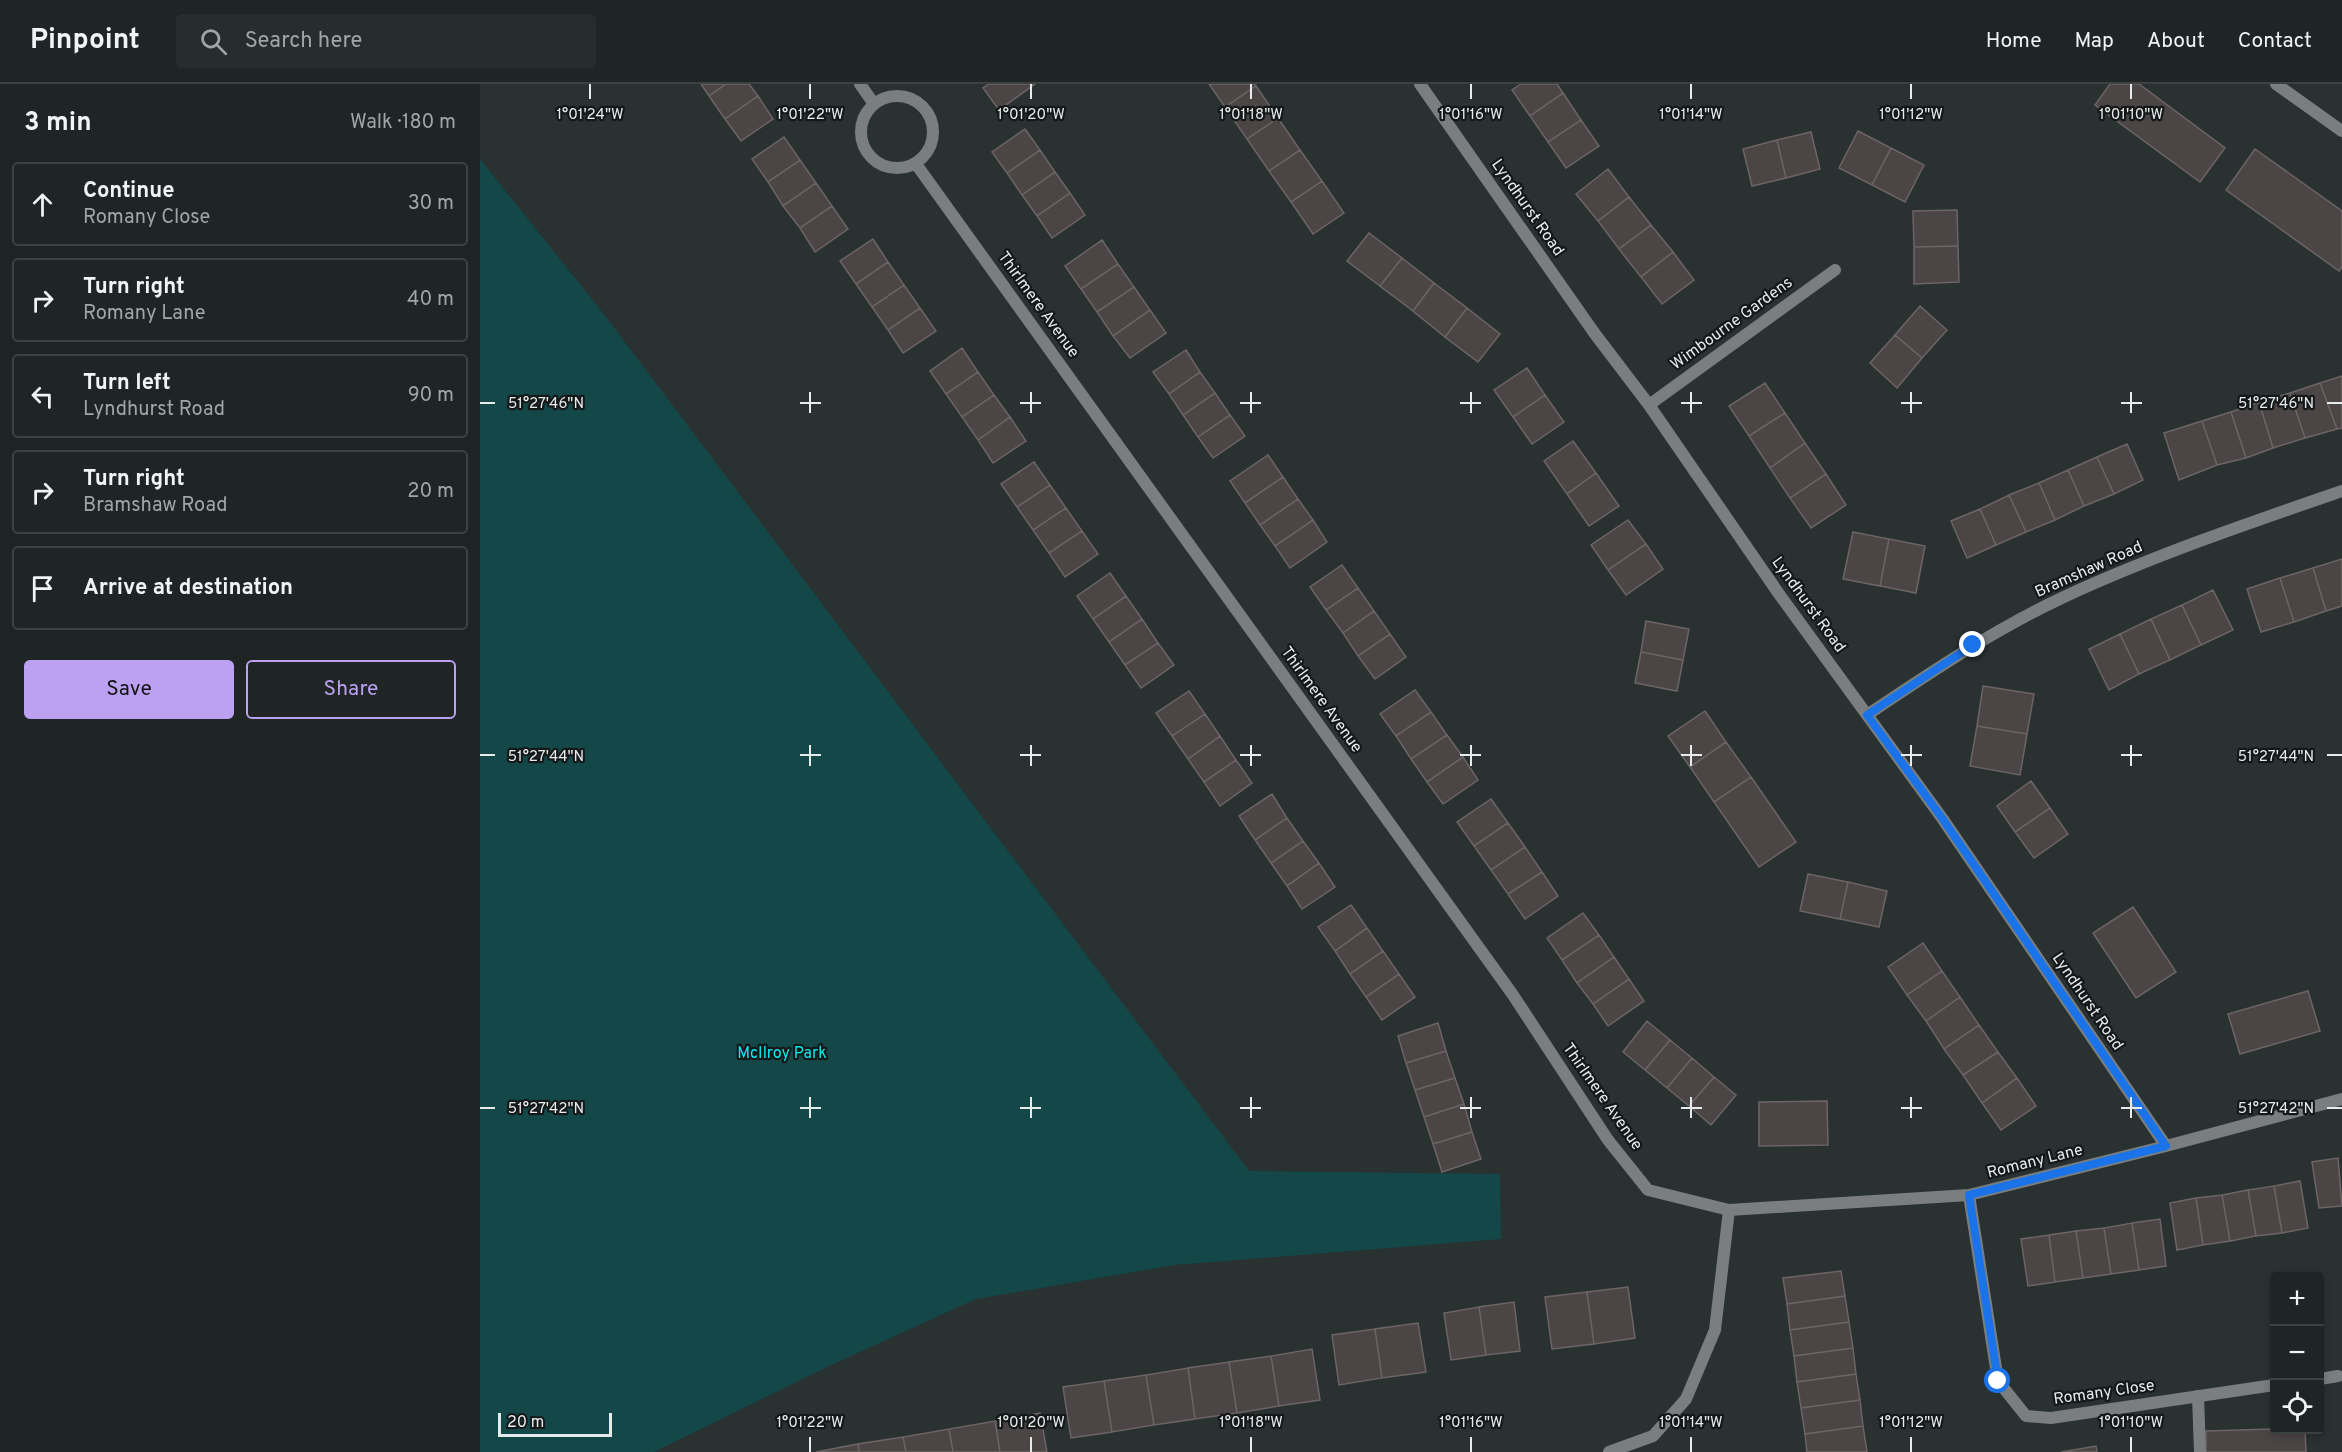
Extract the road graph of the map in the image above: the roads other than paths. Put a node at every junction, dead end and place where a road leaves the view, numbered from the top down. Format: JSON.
{"nodes":[{"id":1,"x":860,"y":84,"type":"edge"},
{"id":2,"x":1420,"y":84,"type":"edge"},
{"id":3,"x":2276,"y":84,"type":"edge"},
{"id":4,"x":874,"y":104,"type":"junction"},
{"id":5,"x":2342,"y":131,"type":"edge"},
{"id":6,"x":916,"y":164,"type":"junction"},
{"id":7,"x":1835,"y":270,"type":"dead end"},
{"id":8,"x":1649,"y":405,"type":"junction"},
{"id":9,"x":2342,"y":491,"type":"edge"},
{"id":10,"x":1867,"y":715,"type":"junction"},
{"id":11,"x":2342,"y":1099,"type":"edge"},
{"id":12,"x":2166,"y":1146,"type":"junction"},
{"id":13,"x":1969,"y":1195,"type":"junction"},
{"id":14,"x":1729,"y":1210,"type":"junction"},
{"id":15,"x":2338,"y":1376,"type":"dead end"},
{"id":16,"x":2324,"y":1378,"type":"edge"},
{"id":17,"x":2270,"y":1386,"type":"edge"},
{"id":18,"x":2198,"y":1396,"type":"junction"},
{"id":19,"x":1609,"y":1452,"type":"edge"},
{"id":20,"x":2200,"y":1452,"type":"edge"}],
"edges":[{"from":1,"to":4,"type":"street"},
{"from":2,"to":8,"type":"street","name":"Lyndhurst Road"},
{"from":3,"to":5,"type":"street"},
{"from":4,"to":6,"type":"street"},
{"from":4,"to":6,"type":"street"},
{"from":6,"to":14,"type":"street","name":"Thirlmere Avenue"},
{"from":7,"to":8,"type":"street","name":"Wimbourne Gardens"},
{"from":8,"to":10,"type":"street","name":"Lyndhurst Road"},
{"from":9,"to":10,"type":"street","name":"Bramshaw Road"},
{"from":10,"to":12,"type":"street","name":"Lyndhurst Road"},
{"from":11,"to":12,"type":"street","name":"Romany Lane"},
{"from":12,"to":13,"type":"street","name":"Romany Lane"},
{"from":13,"to":14,"type":"street","name":"Romany Lane"},
{"from":13,"to":18,"type":"street","name":"Romany Close"},
{"from":14,"to":19,"type":"street"},
{"from":15,"to":16,"type":"street"},
{"from":17,"to":18,"type":"street","name":"Romany Close"},
{"from":18,"to":20,"type":"street"}]}
